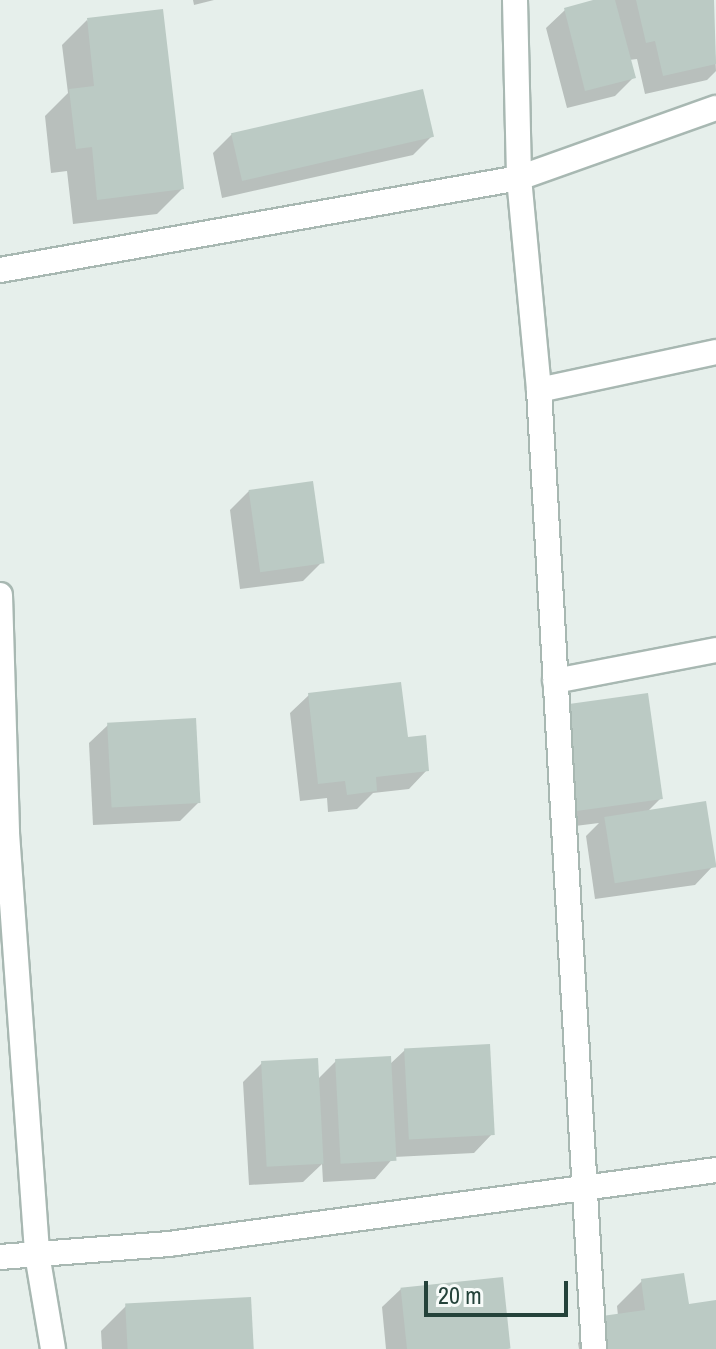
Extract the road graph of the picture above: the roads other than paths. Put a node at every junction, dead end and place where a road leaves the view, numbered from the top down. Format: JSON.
{"nodes":[{"id":1,"x":515,"y":0,"type":"edge"},
{"id":2,"x":716,"y":108,"type":"edge"},
{"id":3,"x":519,"y":178,"type":"junction"},
{"id":4,"x":0,"y":270,"type":"edge"},
{"id":5,"x":716,"y":352,"type":"edge"},
{"id":6,"x":539,"y":390,"type":"junction"},
{"id":7,"x":0,"y":595,"type":"edge"},
{"id":8,"x":716,"y":650,"type":"edge"},
{"id":9,"x":555,"y":681,"type":"junction"},
{"id":10,"x":4,"y":833,"type":"edge"},
{"id":11,"x":716,"y":1170,"type":"edge"},
{"id":12,"x":583,"y":1188,"type":"junction"},
{"id":13,"x":37,"y":1254,"type":"junction"},
{"id":14,"x":0,"y":1257,"type":"edge"},
{"id":15,"x":53,"y":1349,"type":"edge"},
{"id":16,"x":594,"y":1349,"type":"edge"}],
"edges":[{"from":1,"to":3,"type":"street"},
{"from":2,"to":3,"type":"street"},
{"from":3,"to":4,"type":"street"},
{"from":3,"to":6,"type":"street"},
{"from":5,"to":6,"type":"street"},
{"from":6,"to":9,"type":"street"},
{"from":7,"to":10,"type":"street"},
{"from":8,"to":9,"type":"street"},
{"from":9,"to":12,"type":"street"},
{"from":10,"to":13,"type":"street"},
{"from":11,"to":12,"type":"street"},
{"from":12,"to":13,"type":"street"},
{"from":12,"to":16,"type":"street"},
{"from":13,"to":14,"type":"street"},
{"from":13,"to":15,"type":"street"}]}
